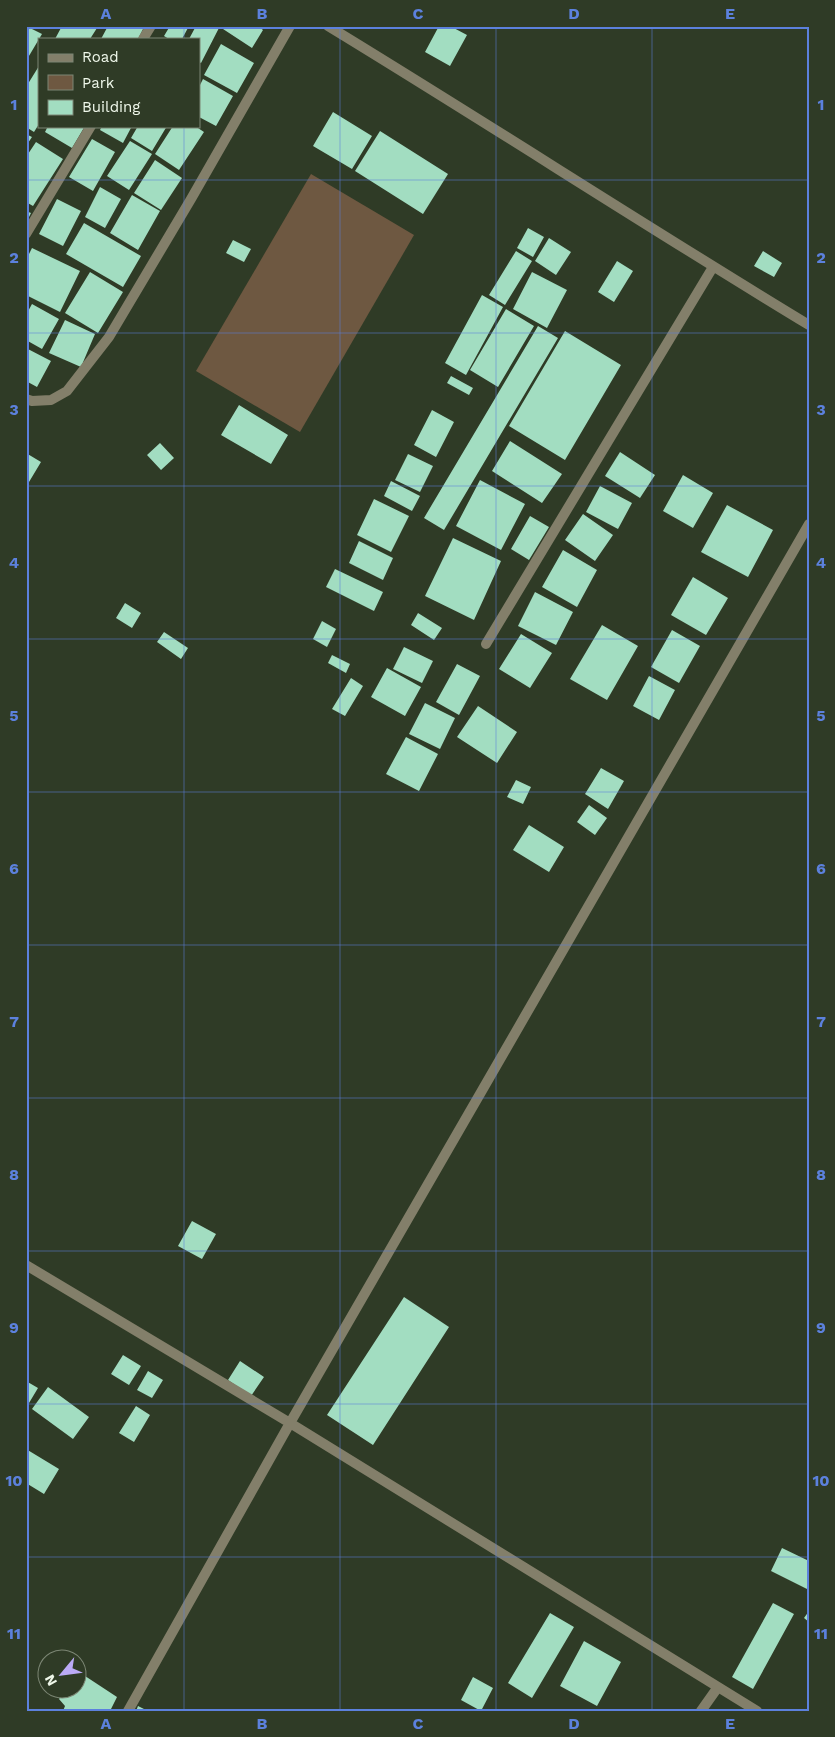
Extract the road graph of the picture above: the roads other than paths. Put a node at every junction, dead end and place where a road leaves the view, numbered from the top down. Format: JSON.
{"nodes":[{"id":1,"x":151,"y":26,"type":"edge"},
{"id":2,"x":290,"y":26,"type":"edge"},
{"id":3,"x":328,"y":26,"type":"edge"},
{"id":4,"x":145,"y":38,"type":"edge"},
{"id":5,"x":90,"y":128,"type":"edge"},
{"id":6,"x":26,"y":234,"type":"edge"},
{"id":7,"x":713,"y":267,"type":"junction"},
{"id":8,"x":809,"y":325,"type":"edge"},
{"id":9,"x":26,"y":398,"type":"edge"},
{"id":10,"x":809,"y":524,"type":"edge"},
{"id":11,"x":486,"y":644,"type":"dead end"},
{"id":12,"x":26,"y":1265,"type":"edge"},
{"id":13,"x":290,"y":1423,"type":"junction"},
{"id":14,"x":718,"y":1686,"type":"junction"},
{"id":15,"x":128,"y":1711,"type":"edge"},
{"id":16,"x":701,"y":1711,"type":"edge"},
{"id":17,"x":757,"y":1711,"type":"edge"}],
"edges":[{"from":1,"to":4,"type":"street"},
{"from":2,"to":9,"type":"street"},
{"from":3,"to":7,"type":"street"},
{"from":5,"to":6,"type":"street"},
{"from":7,"to":8,"type":"street"},
{"from":7,"to":11,"type":"street"},
{"from":10,"to":13,"type":"street"},
{"from":12,"to":13,"type":"street"},
{"from":13,"to":14,"type":"street"},
{"from":13,"to":15,"type":"street"},
{"from":14,"to":16,"type":"street"},
{"from":14,"to":17,"type":"street"}]}
